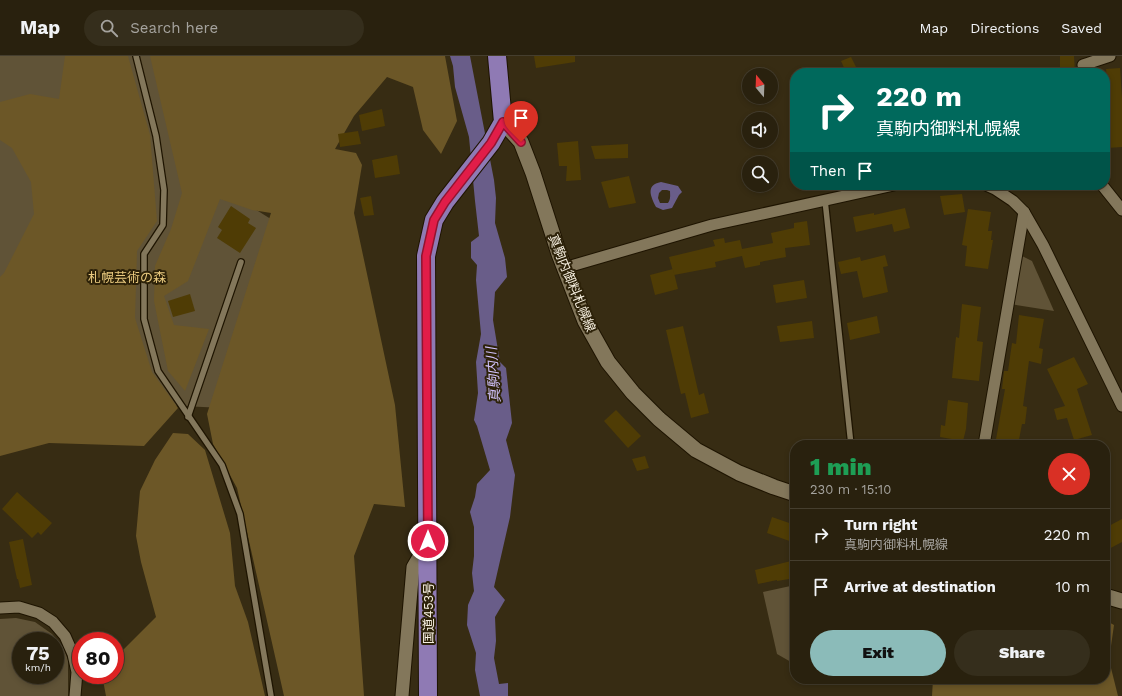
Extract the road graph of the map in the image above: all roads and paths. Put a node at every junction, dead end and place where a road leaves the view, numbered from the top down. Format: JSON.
{"nodes":[{"id":1,"x":136,"y":56,"type":"edge"},
{"id":2,"x":497,"y":56,"type":"edge"},
{"id":3,"x":1110,"y":56,"type":"edge"},
{"id":4,"x":1083,"y":65,"type":"edge"},
{"id":5,"x":503,"y":122,"type":"junction"},
{"id":6,"x":871,"y":190,"type":"edge"},
{"id":7,"x":996,"y":190,"type":"edge"},
{"id":8,"x":1106,"y":190,"type":"edge"},
{"id":9,"x":825,"y":200,"type":"junction"},
{"id":10,"x":1122,"y":210,"type":"edge"},
{"id":11,"x":1024,"y":212,"type":"junction"},
{"id":12,"x":241,"y":262,"type":"dead end"},
{"id":13,"x":564,"y":268,"type":"junction"},
{"id":14,"x":1122,"y":406,"type":"edge"},
{"id":15,"x":188,"y":417,"type":"junction"},
{"id":16,"x":850,"y":440,"type":"edge"},
{"id":17,"x":985,"y":440,"type":"edge"},
{"id":18,"x":790,"y":492,"type":"edge"},
{"id":19,"x":428,"y":541,"type":"junction"},
{"id":20,"x":1110,"y":597,"type":"edge"},
{"id":21,"x":1122,"y":601,"type":"edge"},
{"id":22,"x":0,"y":608,"type":"edge"},
{"id":23,"x":75,"y":696,"type":"edge"},
{"id":24,"x":271,"y":696,"type":"edge"},
{"id":25,"x":402,"y":696,"type":"edge"},
{"id":26,"x":428,"y":696,"type":"edge"}],
"edges":[{"from":1,"to":15,"type":"lane"},
{"from":2,"to":5,"type":"highway"},
{"from":3,"to":4,"type":"street"},
{"from":5,"to":13,"type":"main road","name":"真駒内御料札幌線"},
{"from":5,"to":19,"type":"highway","name":"国道453号"},
{"from":6,"to":9,"type":"street"},
{"from":7,"to":11,"type":"street"},
{"from":8,"to":10,"type":"street"},
{"from":9,"to":13,"type":"street"},
{"from":9,"to":16,"type":"lane"},
{"from":11,"to":14,"type":"street"},
{"from":11,"to":17,"type":"street"},
{"from":12,"to":15,"type":"lane"},
{"from":13,"to":18,"type":"main road","name":"真駒内御料札幌線"},
{"from":15,"to":24,"type":"lane"},
{"from":19,"to":25,"type":"street"},
{"from":19,"to":26,"type":"highway","name":"国道453号"},
{"from":20,"to":21,"type":"main road"},
{"from":22,"to":23,"type":"street"}]}
